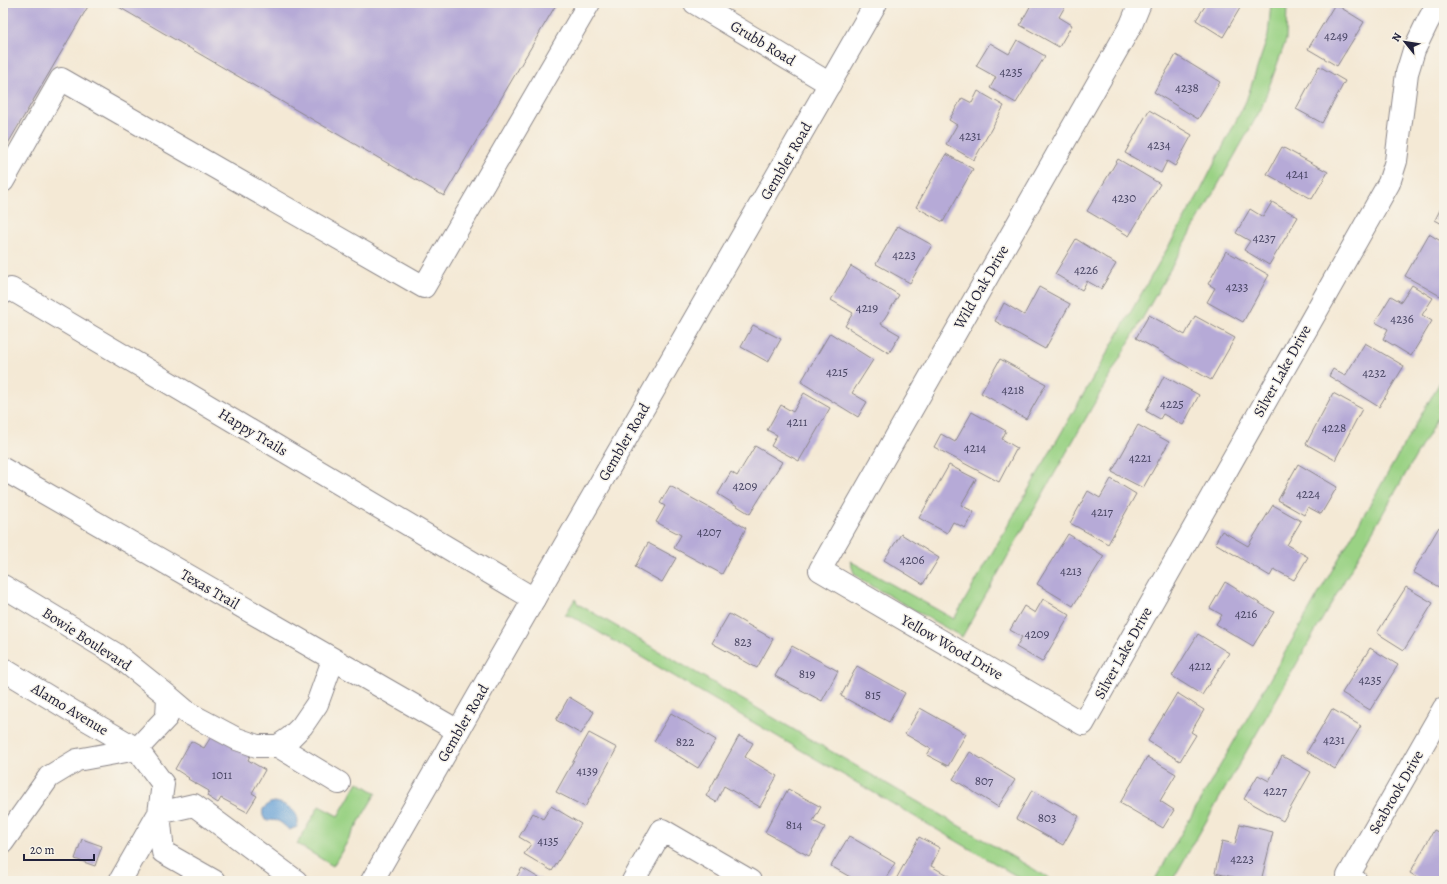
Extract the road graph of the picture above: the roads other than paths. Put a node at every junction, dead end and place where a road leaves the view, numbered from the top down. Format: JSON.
{"nodes":[{"id":1,"x":589,"y":3,"type":"edge"},
{"id":2,"x":696,"y":3,"type":"edge"},
{"id":3,"x":876,"y":3,"type":"edge"},
{"id":4,"x":1140,"y":3,"type":"edge"},
{"id":5,"x":1438,"y":3,"type":"edge"},
{"id":6,"x":830,"y":84,"type":"junction"},
{"id":7,"x":3,"y":181,"type":"edge"},
{"id":8,"x":7,"y":291,"type":"edge"},
{"id":9,"x":3,"y":469,"type":"edge"},
{"id":10,"x":820,"y":570,"type":"joint"},
{"id":11,"x":3,"y":586,"type":"edge"},
{"id":12,"x":534,"y":599,"type":"junction"},
{"id":13,"x":333,"y":660,"type":"junction"},
{"id":14,"x":8,"y":678,"type":"edge"},
{"id":15,"x":168,"y":696,"type":"junction"},
{"id":16,"x":1444,"y":708,"type":"edge"},
{"id":17,"x":1083,"y":724,"type":"joint"},
{"id":18,"x":458,"y":732,"type":"junction"},
{"id":19,"x":278,"y":746,"type":"junction"},
{"id":20,"x":137,"y":748,"type":"junction"},
{"id":21,"x":339,"y":783,"type":"dead end"},
{"id":22,"x":159,"y":813,"type":"junction"},
{"id":23,"x":3,"y":842,"type":"edge"},
{"id":24,"x":1352,"y":879,"type":"edge"},
{"id":25,"x":120,"y":881,"type":"edge"},
{"id":26,"x":214,"y":881,"type":"edge"},
{"id":27,"x":296,"y":881,"type":"edge"},
{"id":28,"x":372,"y":881,"type":"edge"},
{"id":29,"x":633,"y":881,"type":"edge"},
{"id":30,"x":750,"y":881,"type":"edge"}],
"edges":[{"from":1,"to":7,"type":"street"},
{"from":2,"to":6,"type":"street","name":"Grubb Road"},
{"from":3,"to":6,"type":"street","name":"Gembler Road"},
{"from":4,"to":10,"type":"street","name":"Wild Oak Drive"},
{"from":5,"to":17,"type":"street","name":"Silver Lake Drive"},
{"from":6,"to":12,"type":"street","name":"Gembler Road"},
{"from":8,"to":12,"type":"street","name":"Happy Trails"},
{"from":9,"to":13,"type":"street","name":"Texas Trail"},
{"from":10,"to":17,"type":"street","name":"Yellow Wood Drive"},
{"from":11,"to":15,"type":"street","name":"Bowie Boulevard"},
{"from":12,"to":18,"type":"street","name":"Gembler Road"},
{"from":13,"to":18,"type":"street","name":"Texas Trail"},
{"from":13,"to":19,"type":"street"},
{"from":14,"to":20,"type":"street","name":"Alamo Avenue"},
{"from":15,"to":19,"type":"street","name":"Bowie Boulevard"},
{"from":15,"to":20,"type":"street"},
{"from":16,"to":24,"type":"street","name":"Seabrook Drive"},
{"from":18,"to":28,"type":"street","name":"Gembler Road"},
{"from":19,"to":21,"type":"street"},
{"from":20,"to":22,"type":"street"},
{"from":20,"to":23,"type":"street"},
{"from":22,"to":25,"type":"street"},
{"from":22,"to":26,"type":"street"},
{"from":22,"to":27,"type":"street"},
{"from":29,"to":30,"type":"street"}]}
